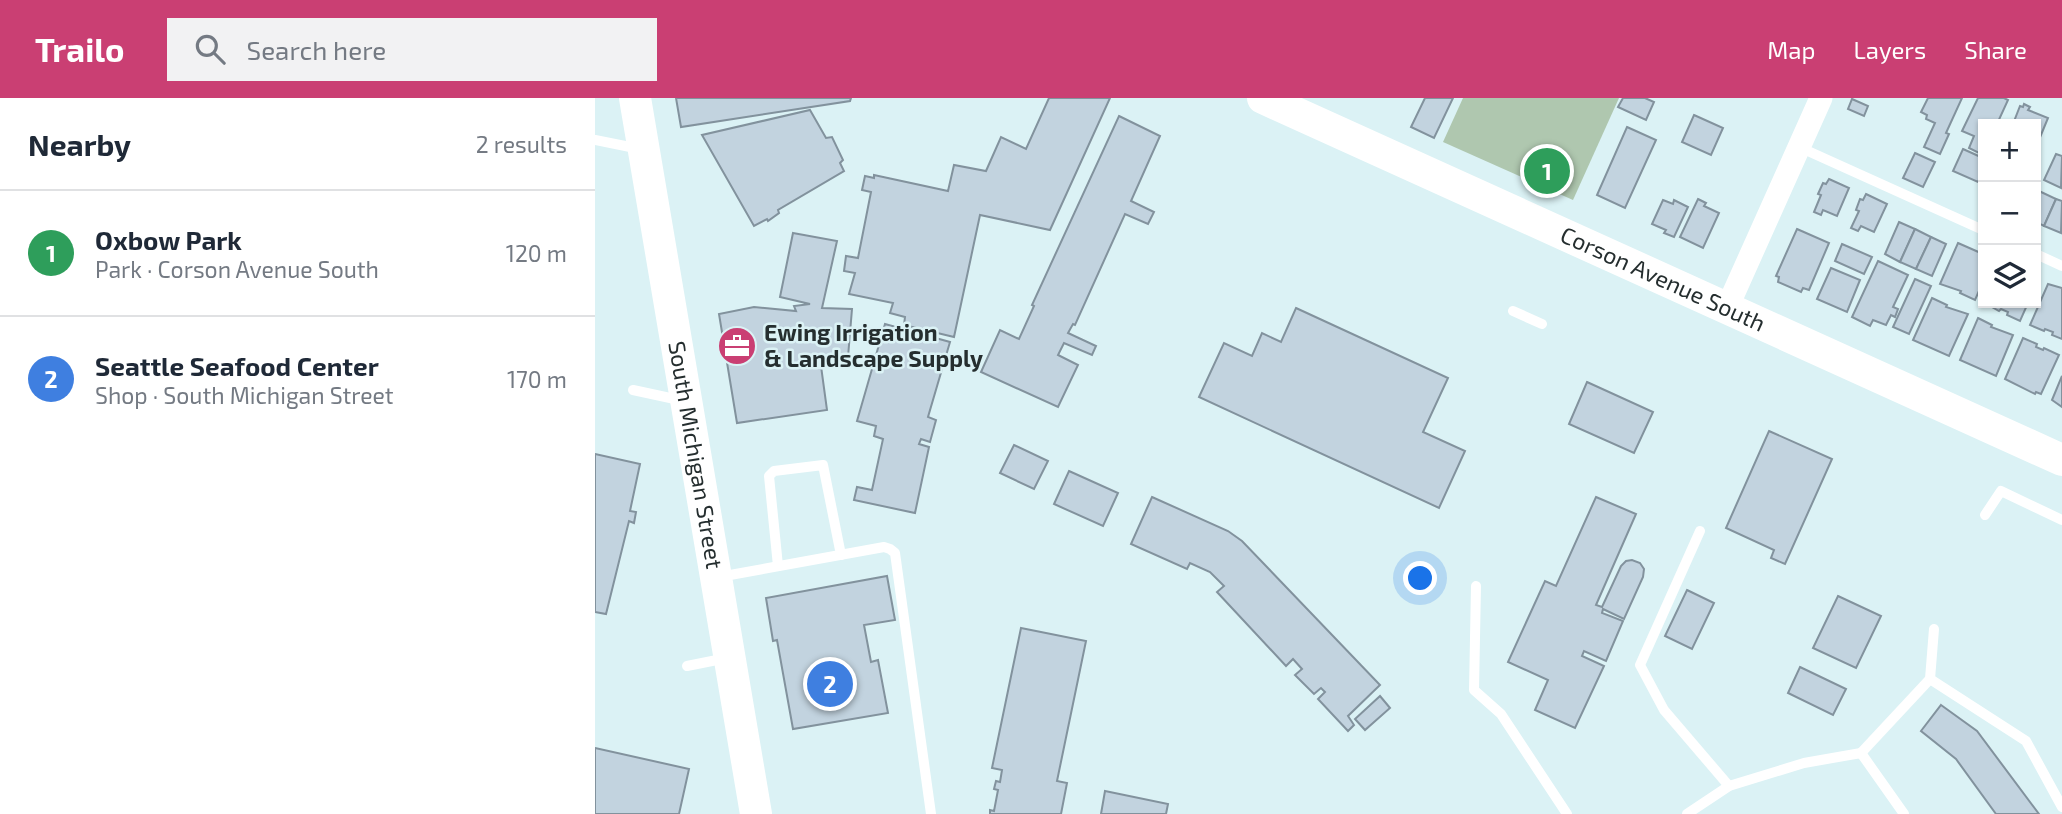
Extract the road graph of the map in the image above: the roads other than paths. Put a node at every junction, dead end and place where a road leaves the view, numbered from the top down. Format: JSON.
{"nodes":[{"id":1,"x":635,"y":98,"type":"edge"},
{"id":2,"x":1263,"y":98,"type":"edge"},
{"id":3,"x":1821,"y":98,"type":"edge"},
{"id":4,"x":595,"y":140,"type":"edge"},
{"id":5,"x":1799,"y":147,"type":"junction"},
{"id":6,"x":643,"y":150,"type":"junction"},
{"id":7,"x":1978,"y":228,"type":"edge"},
{"id":8,"x":2041,"y":256,"type":"edge"},
{"id":9,"x":2062,"y":266,"type":"edge"},
{"id":10,"x":1727,"y":308,"type":"junction"},
{"id":11,"x":1513,"y":311,"type":"dead end"},
{"id":12,"x":1542,"y":324,"type":"dead end"},
{"id":13,"x":633,"y":390,"type":"dead end"},
{"id":14,"x":686,"y":401,"type":"junction"},
{"id":15,"x":2062,"y":460,"type":"edge"},
{"id":16,"x":1985,"y":515,"type":"dead end"},
{"id":17,"x":2062,"y":520,"type":"edge"},
{"id":18,"x":1700,"y":531,"type":"dead end"},
{"id":19,"x":841,"y":555,"type":"junction"},
{"id":20,"x":778,"y":566,"type":"junction"},
{"id":21,"x":716,"y":578,"type":"junction"},
{"id":22,"x":1476,"y":586,"type":"dead end"},
{"id":23,"x":1934,"y":629,"type":"dead end"},
{"id":24,"x":730,"y":657,"type":"junction"},
{"id":25,"x":687,"y":666,"type":"dead end"},
{"id":26,"x":1930,"y":680,"type":"junction"},
{"id":27,"x":1861,"y":753,"type":"junction"},
{"id":28,"x":1729,"y":786,"type":"junction"},
{"id":29,"x":2062,"y":807,"type":"edge"},
{"id":30,"x":756,"y":814,"type":"edge"},
{"id":31,"x":931,"y":814,"type":"edge"},
{"id":32,"x":1567,"y":814,"type":"edge"},
{"id":33,"x":1687,"y":814,"type":"edge"},
{"id":34,"x":1904,"y":814,"type":"edge"}],
"edges":[{"from":1,"to":6,"type":"street","name":"South Michigan Street"},
{"from":2,"to":10,"type":"street","name":"Corson Avenue South"},
{"from":3,"to":5,"type":"street"},
{"from":4,"to":6,"type":"lane"},
{"from":5,"to":7,"type":"lane"},
{"from":5,"to":10,"type":"street"},
{"from":6,"to":14,"type":"street","name":"South Michigan Street"},
{"from":8,"to":9,"type":"lane"},
{"from":10,"to":15,"type":"street","name":"Corson Avenue South"},
{"from":11,"to":12,"type":"lane"},
{"from":13,"to":14,"type":"lane"},
{"from":14,"to":21,"type":"street","name":"South Michigan Street"},
{"from":16,"to":17,"type":"lane"},
{"from":18,"to":28,"type":"lane"},
{"from":19,"to":20,"type":"lane"},
{"from":19,"to":20,"type":"lane"},
{"from":19,"to":31,"type":"lane"},
{"from":20,"to":21,"type":"lane"},
{"from":21,"to":24,"type":"street","name":"South Michigan Street"},
{"from":22,"to":32,"type":"lane"},
{"from":23,"to":26,"type":"lane"},
{"from":24,"to":25,"type":"lane"},
{"from":24,"to":30,"type":"street","name":"South Michigan Street"},
{"from":26,"to":27,"type":"lane"},
{"from":26,"to":29,"type":"lane"},
{"from":27,"to":28,"type":"lane"},
{"from":27,"to":34,"type":"lane"},
{"from":28,"to":33,"type":"lane"}]}
